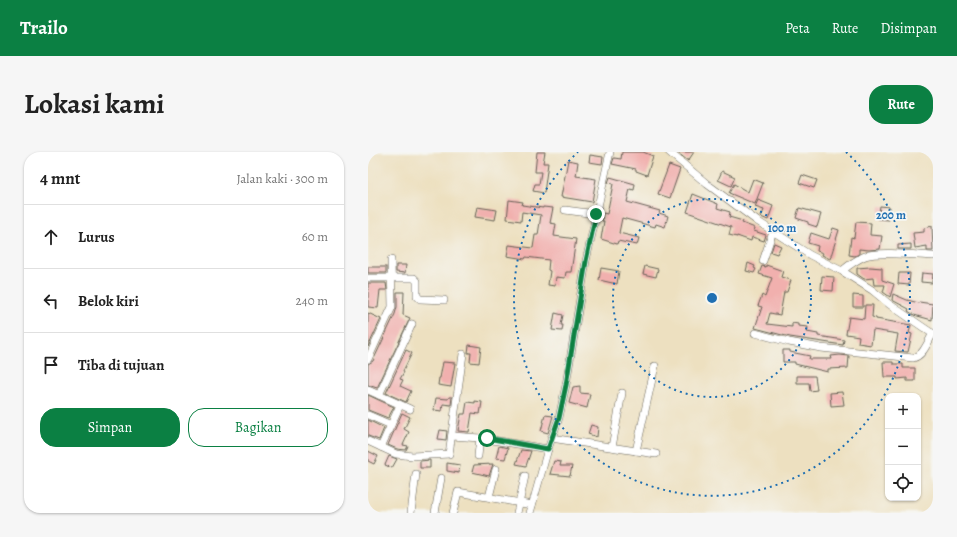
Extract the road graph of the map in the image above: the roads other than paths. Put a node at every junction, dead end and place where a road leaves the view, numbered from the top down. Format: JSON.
{"nodes":[{"id":1,"x":610,"y":152,"type":"edge"},
{"id":2,"x":669,"y":152,"type":"edge"},
{"id":3,"x":565,"y":210,"type":"dead end"},
{"id":4,"x":596,"y":214,"type":"junction"},
{"id":5,"x":773,"y":231,"type":"junction"},
{"id":6,"x":933,"y":256,"type":"edge"},
{"id":7,"x":392,"y":260,"type":"dead end"},
{"id":8,"x":763,"y":261,"type":"dead end"},
{"id":9,"x":842,"y":271,"type":"junction"},
{"id":10,"x":368,"y":278,"type":"edge"},
{"id":11,"x":392,"y":278,"type":"junction"},
{"id":12,"x":444,"y":300,"type":"dead end"},
{"id":13,"x":412,"y":324,"type":"dead end"},
{"id":14,"x":756,"y":333,"type":"dead end"},
{"id":15,"x":933,"y":333,"type":"edge"},
{"id":16,"x":463,"y":354,"type":"dead end"},
{"id":17,"x":368,"y":360,"type":"edge"},
{"id":18,"x":655,"y":366,"type":"dead end"},
{"id":19,"x":368,"y":390,"type":"edge"},
{"id":20,"x":622,"y":393,"type":"dead end"},
{"id":21,"x":379,"y":395,"type":"junction"},
{"id":22,"x":400,"y":405,"type":"junction"},
{"id":23,"x":410,"y":409,"type":"dead end"},
{"id":24,"x":368,"y":415,"type":"edge"},
{"id":25,"x":391,"y":425,"type":"junction"},
{"id":26,"x":452,"y":436,"type":"junction"},
{"id":27,"x":480,"y":438,"type":"junction"},
{"id":28,"x":552,"y":438,"type":"junction"},
{"id":29,"x":368,"y":441,"type":"edge"},
{"id":30,"x":381,"y":447,"type":"junction"},
{"id":31,"x":612,"y":448,"type":"junction"},
{"id":32,"x":548,"y":449,"type":"junction"},
{"id":33,"x":636,"y":451,"type":"junction"},
{"id":34,"x":656,"y":454,"type":"dead end"},
{"id":35,"x":478,"y":456,"type":"dead end"},
{"id":36,"x":496,"y":469,"type":"dead end"},
{"id":37,"x":416,"y":474,"type":"dead end"},
{"id":38,"x":525,"y":476,"type":"dead end"},
{"id":39,"x":441,"y":478,"type":"dead end"},
{"id":40,"x":490,"y":498,"type":"junction"},
{"id":41,"x":519,"y":503,"type":"junction"},
{"id":42,"x":532,"y":505,"type":"junction"},
{"id":43,"x":411,"y":513,"type":"edge"},
{"id":44,"x":435,"y":513,"type":"edge"},
{"id":45,"x":453,"y":513,"type":"edge"},
{"id":46,"x":517,"y":513,"type":"edge"},
{"id":47,"x":530,"y":513,"type":"edge"}],
"edges":[{"from":1,"to":4,"type":"street"},
{"from":2,"to":5,"type":"street"},
{"from":3,"to":4,"type":"street"},
{"from":4,"to":28,"type":"street"},
{"from":5,"to":8,"type":"street"},
{"from":5,"to":9,"type":"street"},
{"from":6,"to":9,"type":"street"},
{"from":7,"to":11,"type":"street"},
{"from":9,"to":15,"type":"street"},
{"from":10,"to":11,"type":"street"},
{"from":11,"to":12,"type":"street"},
{"from":11,"to":17,"type":"street"},
{"from":13,"to":21,"type":"street"},
{"from":14,"to":15,"type":"street"},
{"from":16,"to":26,"type":"street"},
{"from":18,"to":33,"type":"street"},
{"from":19,"to":21,"type":"street"},
{"from":20,"to":31,"type":"street"},
{"from":21,"to":22,"type":"street"},
{"from":22,"to":23,"type":"street"},
{"from":22,"to":25,"type":"street"},
{"from":24,"to":25,"type":"street"},
{"from":25,"to":30,"type":"street"},
{"from":26,"to":27,"type":"street"},
{"from":26,"to":30,"type":"street"},
{"from":27,"to":32,"type":"street"},
{"from":27,"to":35,"type":"street"},
{"from":28,"to":31,"type":"street"},
{"from":28,"to":32,"type":"street"},
{"from":29,"to":30,"type":"street"},
{"from":31,"to":33,"type":"street"},
{"from":32,"to":42,"type":"street"},
{"from":33,"to":34,"type":"street"},
{"from":36,"to":40,"type":"street"},
{"from":37,"to":43,"type":"street"},
{"from":38,"to":41,"type":"street"},
{"from":39,"to":44,"type":"street"},
{"from":40,"to":41,"type":"street"},
{"from":40,"to":45,"type":"street"},
{"from":41,"to":42,"type":"street"},
{"from":41,"to":46,"type":"street"},
{"from":42,"to":47,"type":"street"}]}
